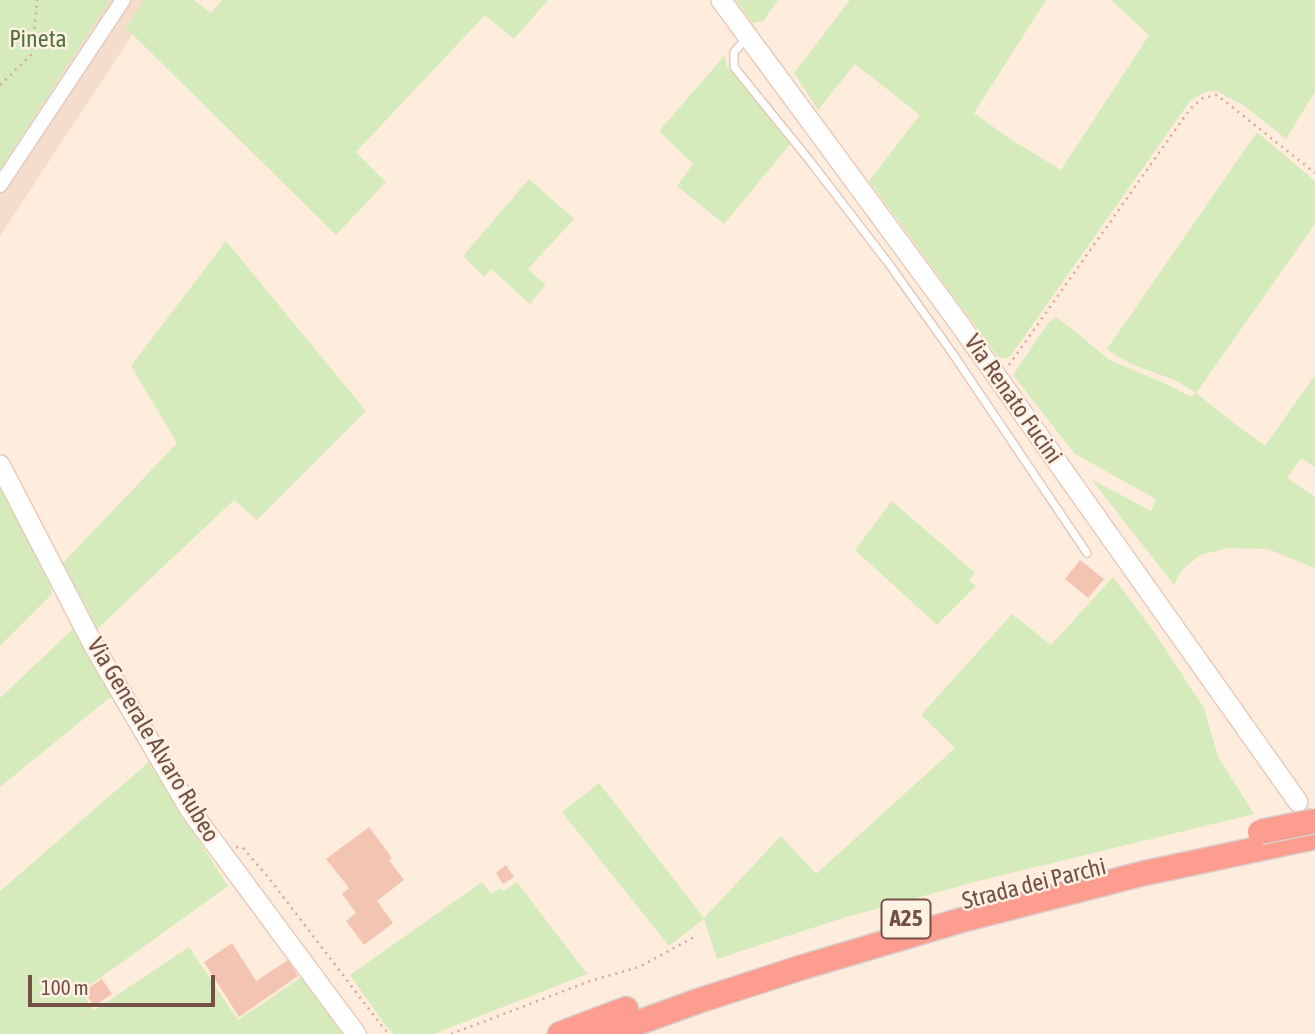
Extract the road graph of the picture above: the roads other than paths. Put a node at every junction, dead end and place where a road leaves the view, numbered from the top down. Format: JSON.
{"nodes":[{"id":1,"x":122,"y":0,"type":"edge"},
{"id":2,"x":720,"y":0,"type":"edge"},
{"id":3,"x":748,"y":36,"type":"junction"},
{"id":4,"x":0,"y":185,"type":"edge"},
{"id":5,"x":0,"y":465,"type":"edge"},
{"id":6,"x":1087,"y":553,"type":"dead end"},
{"id":7,"x":1298,"y":802,"type":"dead end"},
{"id":8,"x":1315,"y":821,"type":"edge"},
{"id":9,"x":1315,"y":837,"type":"edge"},
{"id":10,"x":1265,"y":839,"type":"junction"},
{"id":11,"x":356,"y":1034,"type":"edge"},
{"id":12,"x":560,"y":1034,"type":"edge"},
{"id":13,"x":607,"y":1034,"type":"edge"}],
"edges":[{"from":1,"to":4,"type":"street"},
{"from":2,"to":3,"type":"street","name":"Via Renato Fucini"},
{"from":3,"to":6,"type":"lane"},
{"from":3,"to":7,"type":"street","name":"Via Renato Fucini"},
{"from":5,"to":11,"type":"street","name":"Via Generale Alvaro Rubeo"},
{"from":8,"to":10,"type":"highway","name":"Strada dei Parchi","number":"A25","bridge":true},
{"from":9,"to":10,"type":"highway","name":"Strada dei Parchi","number":"A25"},
{"from":10,"to":12,"type":"highway","name":"Strada dei Parchi","number":"A25"},
{"from":10,"to":13,"type":"highway","name":"Strada dei Parchi","number":"A25"}]}
